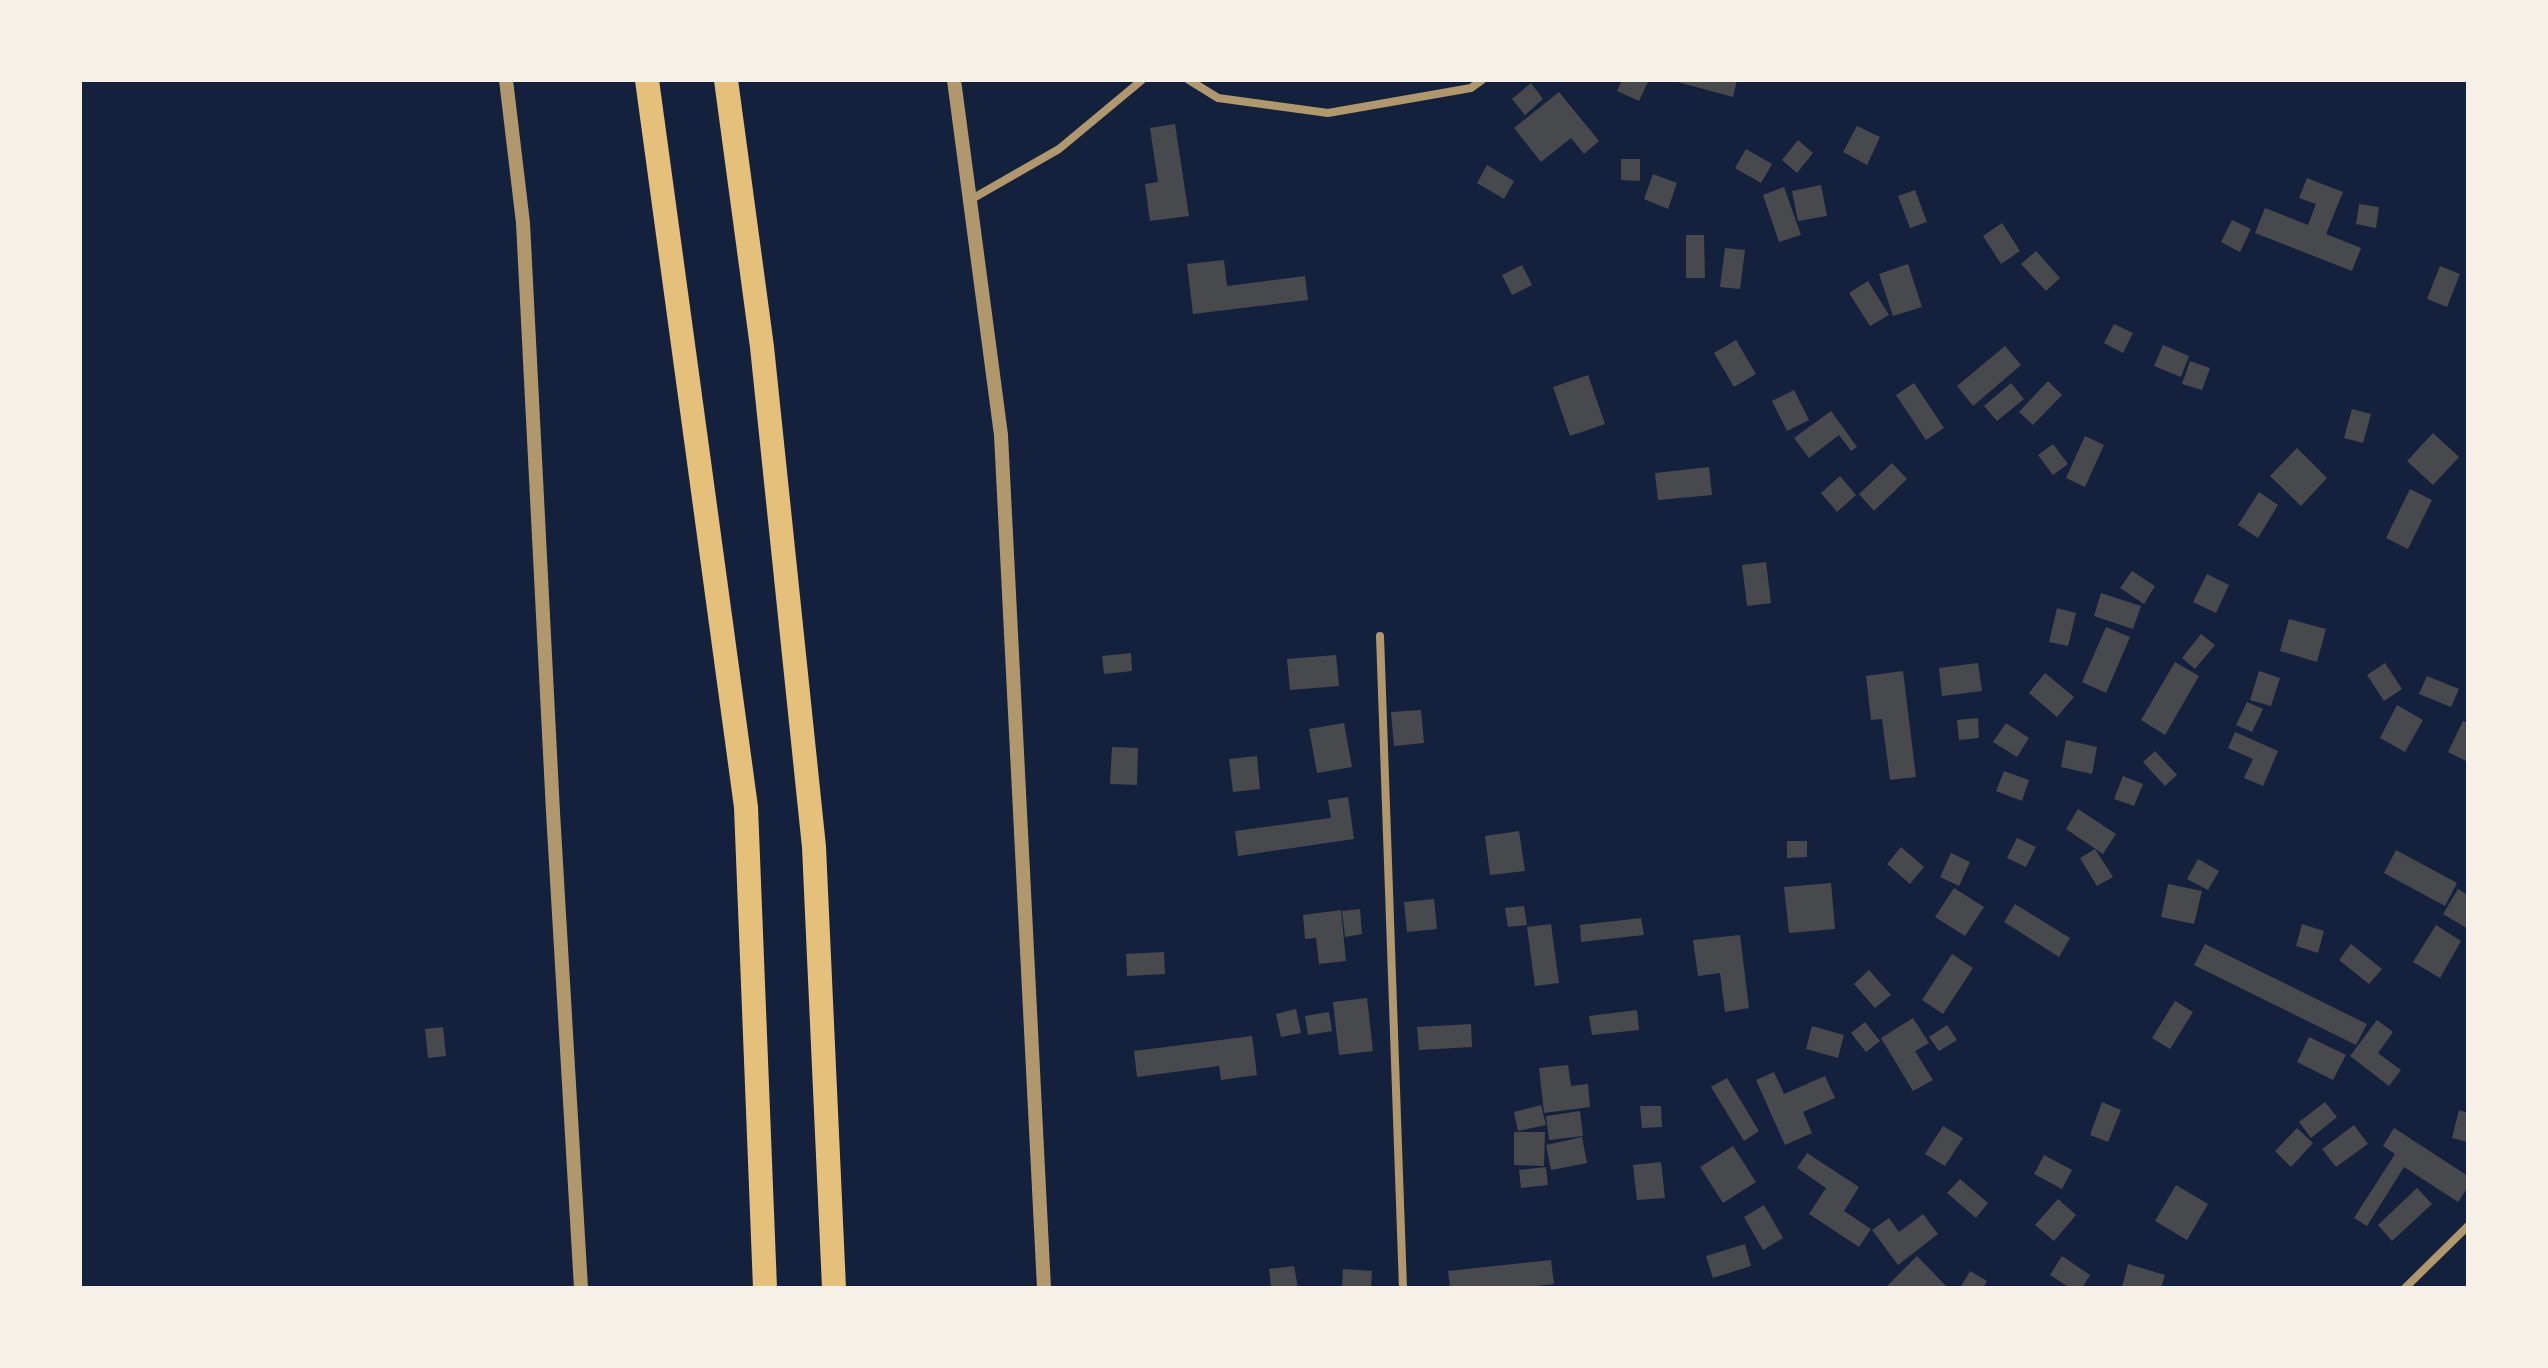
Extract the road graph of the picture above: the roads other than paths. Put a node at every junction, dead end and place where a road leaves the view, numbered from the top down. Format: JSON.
{"nodes":[{"id":1,"x":506,"y":80,"type":"edge"},
{"id":2,"x":647,"y":80,"type":"edge"},
{"id":3,"x":726,"y":80,"type":"edge"},
{"id":4,"x":954,"y":80,"type":"edge"},
{"id":5,"x":1142,"y":80,"type":"edge"},
{"id":6,"x":1189,"y":80,"type":"edge"},
{"id":7,"x":1482,"y":80,"type":"edge"},
{"id":8,"x":970,"y":200,"type":"junction"},
{"id":9,"x":1380,"y":636,"type":"dead end"},
{"id":10,"x":2468,"y":1226,"type":"edge"},
{"id":11,"x":581,"y":1288,"type":"edge"},
{"id":12,"x":765,"y":1288,"type":"edge"},
{"id":13,"x":834,"y":1288,"type":"edge"},
{"id":14,"x":1044,"y":1288,"type":"edge"},
{"id":15,"x":1403,"y":1288,"type":"edge"},
{"id":16,"x":2405,"y":1288,"type":"edge"}],
"edges":[{"from":1,"to":11,"type":"street"},
{"from":2,"to":12,"type":"highway"},
{"from":3,"to":13,"type":"highway"},
{"from":4,"to":8,"type":"street"},
{"from":5,"to":8,"type":"street"},
{"from":6,"to":7,"type":"street"},
{"from":8,"to":14,"type":"street"},
{"from":9,"to":15,"type":"street"},
{"from":10,"to":16,"type":"street"}]}
